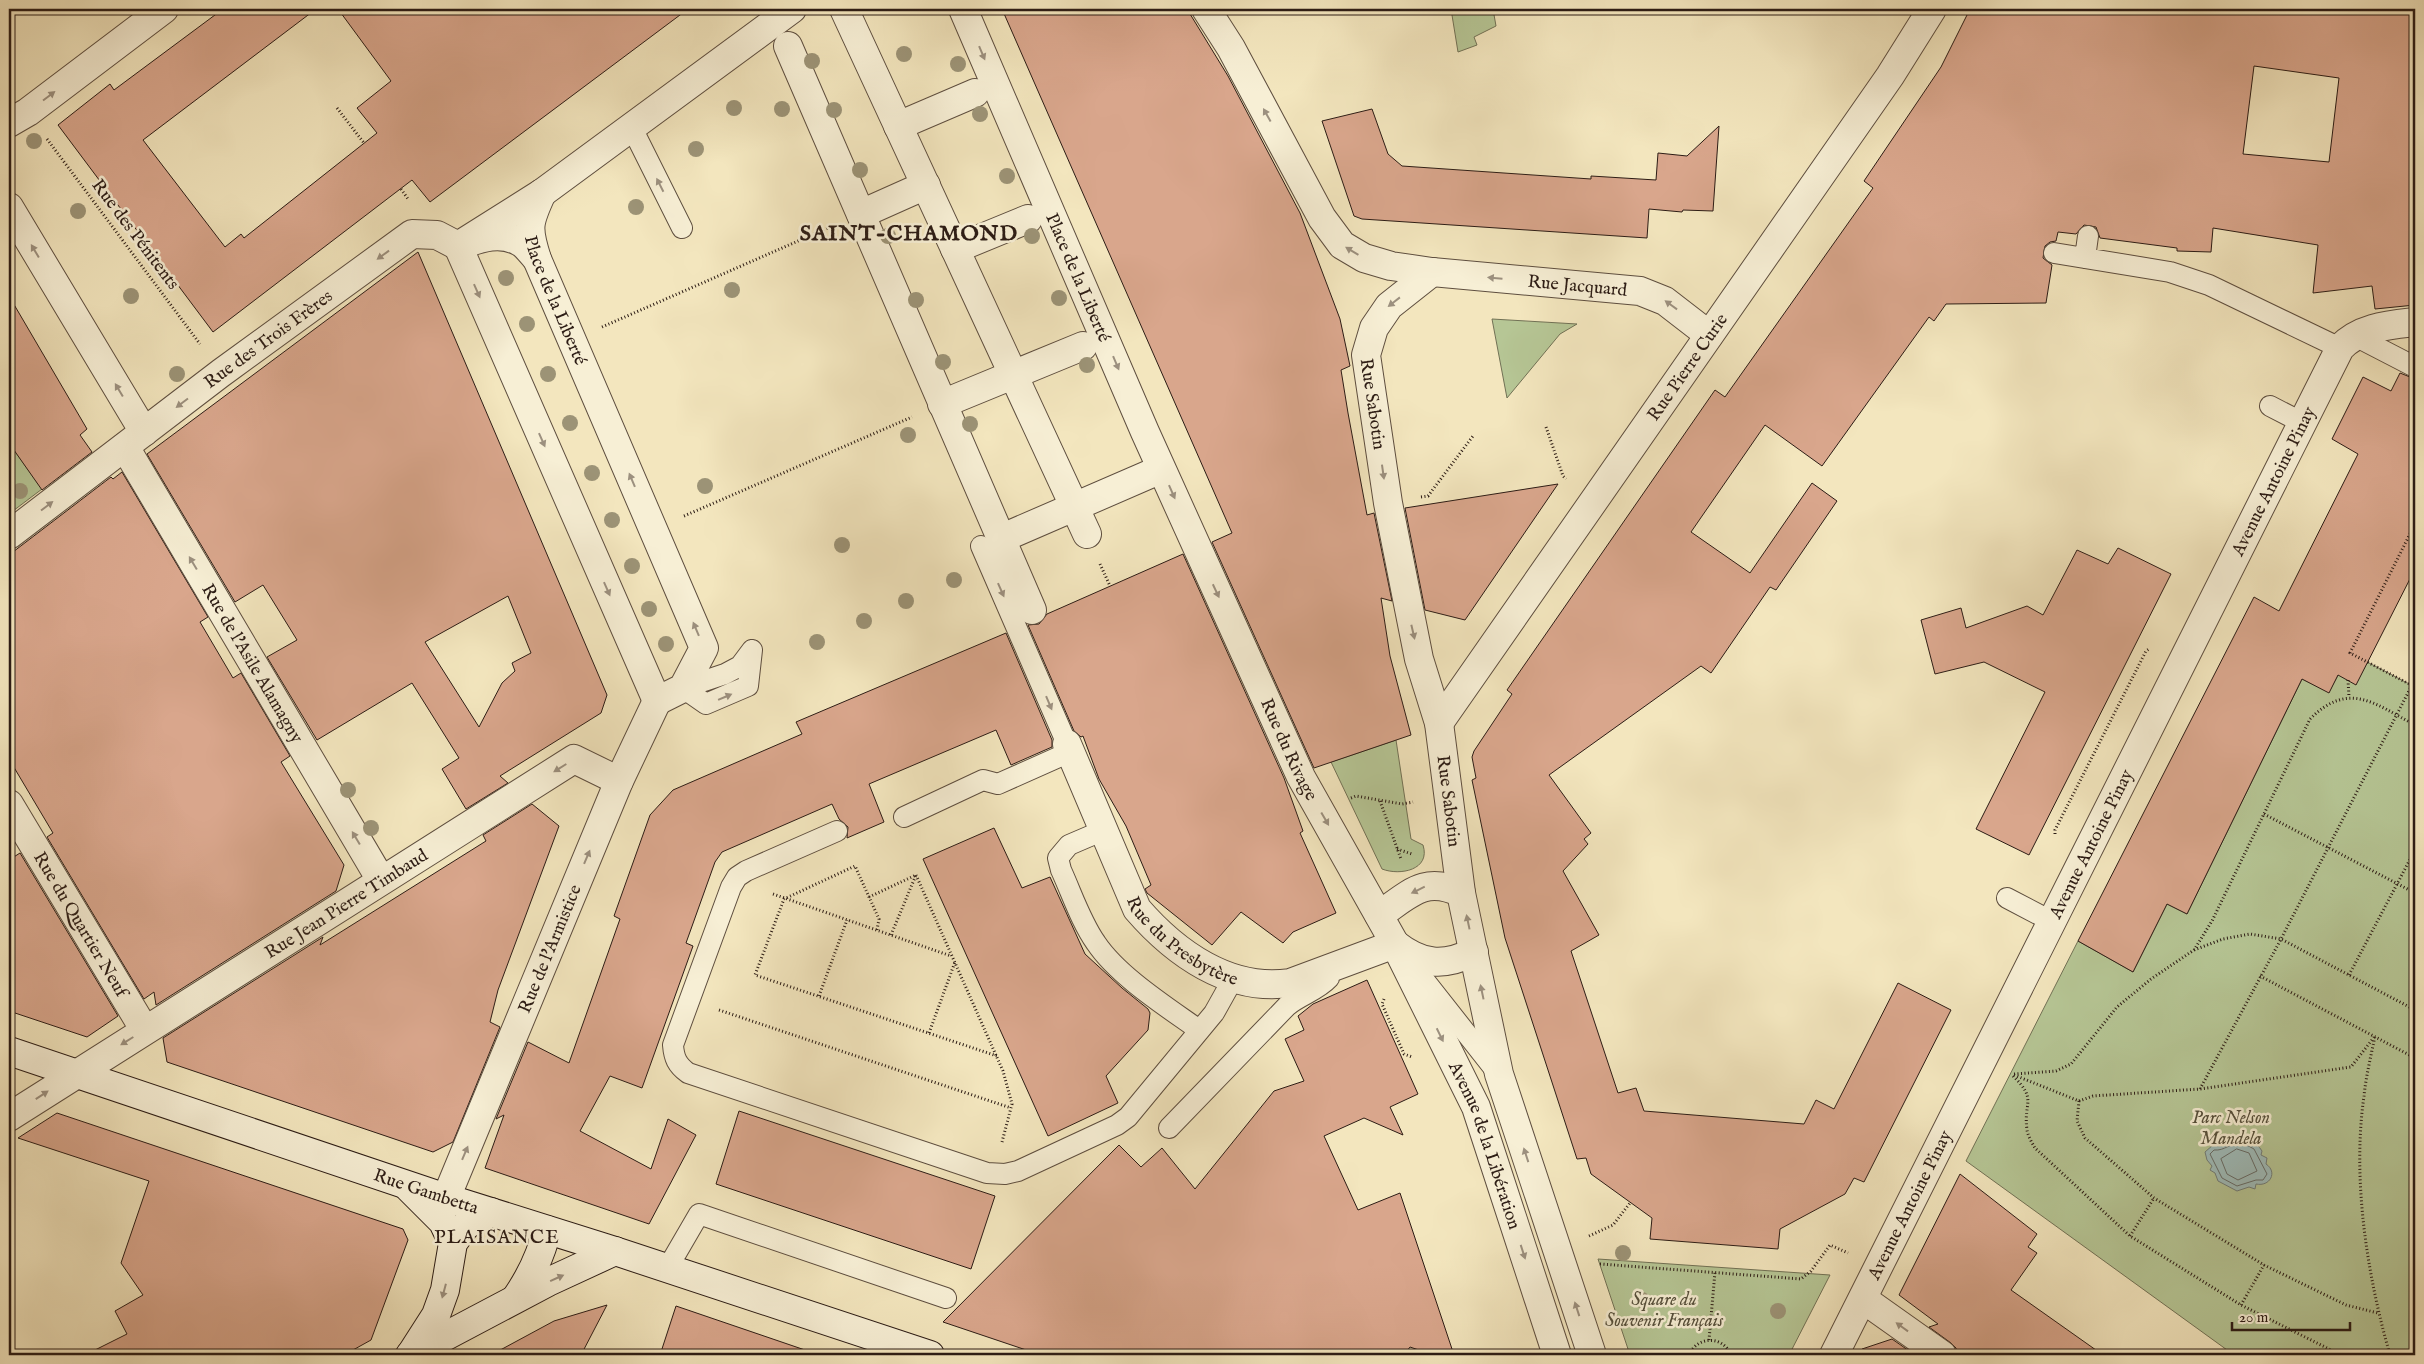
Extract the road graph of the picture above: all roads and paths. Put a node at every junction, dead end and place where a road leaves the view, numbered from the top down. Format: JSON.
{"nodes":[{"id":1,"x":164,"y":9,"type":"edge"},
{"id":2,"x":792,"y":9,"type":"edge"},
{"id":3,"x":844,"y":9,"type":"edge"},
{"id":4,"x":962,"y":9,"type":"edge"},
{"id":5,"x":1206,"y":9,"type":"edge"},
{"id":6,"x":1932,"y":9,"type":"edge"},
{"id":7,"x":788,"y":46,"type":"dead end"},
{"id":8,"x":975,"y":93,"type":"dead end"},
{"id":9,"x":337,"y":108,"type":"dead end"},
{"id":10,"x":18,"y":118,"type":"edge"},
{"id":11,"x":898,"y":126,"type":"junction"},
{"id":12,"x":632,"y":128,"type":"junction"},
{"id":13,"x":364,"y":143,"type":"dead end"},
{"id":14,"x":926,"y":185,"type":"junction"},
{"id":15,"x":542,"y":193,"type":"junction"},
{"id":16,"x":9,"y":207,"type":"edge"},
{"id":17,"x":861,"y":214,"type":"junction"},
{"id":18,"x":1028,"y":218,"type":"dead end"},
{"id":19,"x":682,"y":228,"type":"dead end"},
{"id":20,"x":2088,"y":236,"type":"dead end"},
{"id":21,"x":458,"y":246,"type":"junction"},
{"id":22,"x":955,"y":249,"type":"junction"},
{"id":23,"x":2054,"y":253,"type":"dead end"},
{"id":24,"x":2084,"y":258,"type":"junction"},
{"id":25,"x":537,"y":259,"type":"junction"},
{"id":26,"x":1432,"y":272,"type":"junction"},
{"id":27,"x":2415,"y":322,"type":"edge"},
{"id":28,"x":595,"y":330,"type":"dead end"},
{"id":29,"x":1710,"y":335,"type":"junction"},
{"id":30,"x":2347,"y":342,"type":"junction"},
{"id":31,"x":1083,"y":346,"type":"dead end"},
{"id":32,"x":2415,"y":367,"type":"edge"},
{"id":33,"x":221,"y":372,"type":"junction"},
{"id":34,"x":1013,"y":374,"type":"junction"},
{"id":35,"x":942,"y":404,"type":"junction"},
{"id":36,"x":2270,"y":406,"type":"dead end"},
{"id":37,"x":2302,"y":423,"type":"junction"},
{"id":38,"x":1546,"y":427,"type":"dead end"},
{"id":39,"x":1473,"y":436,"type":"dead end"},
{"id":40,"x":134,"y":439,"type":"junction"},
{"id":41,"x":1150,"y":474,"type":"dead end"},
{"id":42,"x":1569,"y":481,"type":"dead end"},
{"id":43,"x":1419,"y":497,"type":"dead end"},
{"id":44,"x":1074,"y":507,"type":"junction"},
{"id":45,"x":676,"y":519,"type":"dead end"},
{"id":46,"x":2415,"y":524,"type":"edge"},
{"id":47,"x":1087,"y":534,"type":"dead end"},
{"id":48,"x":9,"y":535,"type":"edge"},
{"id":49,"x":991,"y":543,"type":"junction"},
{"id":50,"x":1196,"y":546,"type":"joint"},
{"id":51,"x":1032,"y":610,"type":"dead end"},
{"id":52,"x":752,"y":650,"type":"dead end"},
{"id":53,"x":2146,"y":651,"type":"dead end"},
{"id":54,"x":2348,"y":680,"type":"dead end"},
{"id":55,"x":2413,"y":686,"type":"edge"},
{"id":56,"x":683,"y":688,"type":"junction"},
{"id":57,"x":2349,"y":697,"type":"junction"},
{"id":58,"x":657,"y":701,"type":"junction"},
{"id":59,"x":2396,"y":715,"type":"junction"},
{"id":60,"x":1439,"y":723,"type":"junction"},
{"id":61,"x":2415,"y":725,"type":"edge"},
{"id":62,"x":1068,"y":748,"type":"junction"},
{"id":63,"x":619,"y":781,"type":"junction"},
{"id":64,"x":1356,"y":796,"type":"dead end"},
{"id":65,"x":1380,"y":801,"type":"junction"},
{"id":66,"x":1413,"y":802,"type":"dead end"},
{"id":67,"x":9,"y":804,"type":"edge"},
{"id":68,"x":2264,"y":814,"type":"junction"},
{"id":69,"x":904,"y":817,"type":"dead end"},
{"id":70,"x":1104,"y":830,"type":"junction"},
{"id":71,"x":837,"y":831,"type":"dead end"},
{"id":72,"x":2056,"y":842,"type":"dead end"},
{"id":73,"x":2328,"y":847,"type":"junction"},
{"id":74,"x":2415,"y":850,"type":"edge"},
{"id":75,"x":751,"y":868,"type":"junction"},
{"id":76,"x":1404,"y":868,"type":"dead end"},
{"id":77,"x":916,"y":875,"type":"junction"},
{"id":78,"x":381,"y":880,"type":"junction"},
{"id":79,"x":2398,"y":884,"type":"junction"},
{"id":80,"x":2415,"y":892,"type":"edge"},
{"id":81,"x":1461,"y":893,"type":"junction"},
{"id":82,"x":869,"y":897,"type":"junction"},
{"id":83,"x":2007,"y":898,"type":"dead end"},
{"id":84,"x":784,"y":899,"type":"junction"},
{"id":85,"x":1379,"y":915,"type":"junction"},
{"id":86,"x":847,"y":920,"type":"junction"},
{"id":87,"x":2052,"y":921,"type":"junction"},
{"id":88,"x":877,"y":930,"type":"junction"},
{"id":89,"x":891,"y":935,"type":"junction"},
{"id":90,"x":2281,"y":939,"type":"junction"},
{"id":91,"x":1395,"y":944,"type":"junction"},
{"id":92,"x":2194,"y":950,"type":"junction"},
{"id":93,"x":1474,"y":952,"type":"junction"},
{"id":94,"x":952,"y":956,"type":"junction"},
{"id":95,"x":954,"y":962,"type":"junction"},
{"id":96,"x":1329,"y":968,"type":"junction"},
{"id":97,"x":2349,"y":975,"type":"junction"},
{"id":98,"x":2260,"y":976,"type":"junction"},
{"id":99,"x":1233,"y":979,"type":"junction"},
{"id":100,"x":819,"y":996,"type":"junction"},
{"id":101,"x":690,"y":1000,"type":"junction"},
{"id":102,"x":1382,"y":1004,"type":"dead end"},
{"id":103,"x":2415,"y":1010,"type":"edge"},
{"id":104,"x":138,"y":1019,"type":"joint"},
{"id":105,"x":1199,"y":1030,"type":"junction"},
{"id":106,"x":929,"y":1033,"type":"junction"},
{"id":107,"x":2375,"y":1036,"type":"junction"},
{"id":108,"x":9,"y":1051,"type":"edge"},
{"id":109,"x":997,"y":1056,"type":"junction"},
{"id":110,"x":1415,"y":1058,"type":"dead end"},
{"id":111,"x":2415,"y":1058,"type":"edge"},
{"id":112,"x":76,"y":1073,"type":"junction"},
{"id":113,"x":1499,"y":1074,"type":"junction"},
{"id":114,"x":2010,"y":1074,"type":"junction"},
{"id":115,"x":2200,"y":1088,"type":"junction"},
{"id":116,"x":2079,"y":1101,"type":"junction"},
{"id":117,"x":1011,"y":1108,"type":"junction"},
{"id":118,"x":9,"y":1117,"type":"edge"},
{"id":119,"x":1169,"y":1128,"type":"dead end"},
{"id":120,"x":991,"y":1173,"type":"junction"},
{"id":121,"x":402,"y":1182,"type":"junction"},
{"id":122,"x":446,"y":1198,"type":"junction"},
{"id":123,"x":2154,"y":1198,"type":"junction"},
{"id":124,"x":1630,"y":1203,"type":"dead end"},
{"id":125,"x":491,"y":1212,"type":"junction"},
{"id":126,"x":547,"y":1230,"type":"junction"},
{"id":127,"x":1588,"y":1236,"type":"dead end"},
{"id":128,"x":2130,"y":1236,"type":"junction"},
{"id":129,"x":452,"y":1243,"type":"junction"},
{"id":130,"x":615,"y":1251,"type":"junction"},
{"id":131,"x":1851,"y":1254,"type":"dead end"},
{"id":132,"x":1600,"y":1264,"type":"dead end"},
{"id":133,"x":2264,"y":1265,"type":"junction"},
{"id":134,"x":667,"y":1269,"type":"junction"},
{"id":135,"x":1715,"y":1272,"type":"junction"},
{"id":136,"x":946,"y":1298,"type":"dead end"},
{"id":137,"x":1863,"y":1299,"type":"junction"},
{"id":138,"x":514,"y":1301,"type":"junction"},
{"id":139,"x":2241,"y":1305,"type":"junction"},
{"id":140,"x":2378,"y":1313,"type":"junction"},
{"id":141,"x":1710,"y":1340,"type":"junction"},
{"id":142,"x":2415,"y":1353,"type":"edge"},
{"id":143,"x":410,"y":1355,"type":"edge"},
{"id":144,"x":930,"y":1355,"type":"edge"},
{"id":145,"x":1557,"y":1355,"type":"edge"},
{"id":146,"x":1592,"y":1355,"type":"edge"},
{"id":147,"x":1689,"y":1355,"type":"edge"},
{"id":148,"x":1731,"y":1355,"type":"edge"},
{"id":149,"x":1834,"y":1355,"type":"edge"},
{"id":150,"x":1942,"y":1355,"type":"edge"},
{"id":151,"x":2341,"y":1355,"type":"edge"},
{"id":152,"x":2390,"y":1355,"type":"edge"},
{"id":153,"x":2405,"y":1355,"type":"edge"}],
"edges":[{"from":10,"to":1,"type":"street","one_way":true},
{"from":2,"to":12,"type":"street","name":"Place de la Liberté"},
{"from":3,"to":11,"type":"street"},
{"from":4,"to":50,"type":"street","name":"Place de la Liberté","one_way":true},
{"from":26,"to":5,"type":"street","one_way":true},
{"from":6,"to":29,"type":"street","name":"Rue Pierre Curie"},
{"from":7,"to":17,"type":"street"},
{"from":8,"to":11,"type":"street"},
{"from":9,"to":13,"type":"path"},
{"from":10,"to":33,"type":"path","name":"Rue des Pénitents"},
{"from":11,"to":14,"type":"street"},
{"from":12,"to":15,"type":"street","name":"Place de la Liberté"},
{"from":19,"to":12,"type":"lane","one_way":true},
{"from":14,"to":17,"type":"street"},
{"from":14,"to":22,"type":"street"},
{"from":15,"to":21,"type":"street"},
{"from":15,"to":25,"type":"street","name":"Place de la Liberté"},
{"from":40,"to":16,"type":"street","name":"Rue de l'Asile Alamagny","one_way":true},
{"from":17,"to":28,"type":"path"},
{"from":17,"to":35,"type":"street"},
{"from":18,"to":22,"type":"street"},
{"from":20,"to":24,"type":"lane"},
{"from":21,"to":25,"type":"street"},
{"from":21,"to":33,"type":"street","name":"Rue des Trois Frères","one_way":true},
{"from":21,"to":58,"type":"street","one_way":true},
{"from":22,"to":34,"type":"street"},
{"from":23,"to":24,"type":"lane"},
{"from":24,"to":30,"type":"lane"},
{"from":56,"to":25,"type":"street","name":"Place de la Liberté","one_way":true},
{"from":29,"to":26,"type":"street","name":"Rue Jacquard","one_way":true},
{"from":26,"to":60,"type":"street","name":"Rue Sabotin","one_way":true},
{"from":27,"to":30,"type":"street"},
{"from":29,"to":60,"type":"street","name":"Rue Pierre Curie"},
{"from":30,"to":32,"type":"lane"},
{"from":30,"to":37,"type":"street","name":"Avenue Antoine Pinay"},
{"from":31,"to":34,"type":"street"},
{"from":33,"to":40,"type":"street","name":"Rue des Trois Frères","one_way":true},
{"from":34,"to":35,"type":"street"},
{"from":34,"to":44,"type":"street"},
{"from":35,"to":45,"type":"path"},
{"from":35,"to":49,"type":"street"},
{"from":36,"to":37,"type":"lane"},
{"from":37,"to":87,"type":"street","name":"Avenue Antoine Pinay"},
{"from":38,"to":42,"type":"path"},
{"from":39,"to":43,"type":"path"},
{"from":48,"to":40,"type":"street","name":"Rue des Trois Frères","one_way":true},
{"from":78,"to":40,"type":"street","name":"Rue de l'Asile Alamagny","one_way":true},
{"from":41,"to":44,"type":"street"},
{"from":44,"to":47,"type":"street"},
{"from":44,"to":49,"type":"street"},
{"from":46,"to":55,"type":"path"},
{"from":49,"to":51,"type":"street"},
{"from":49,"to":62,"type":"lane","one_way":true},
{"from":50,"to":85,"type":"street","name":"Rue du Rivage","one_way":true},
{"from":56,"to":52,"type":"lane","one_way":true},
{"from":53,"to":72,"type":"path"},
{"from":54,"to":57,"type":"path"},
{"from":55,"to":59,"type":"path"},
{"from":56,"to":58,"type":"street"},
{"from":57,"to":59,"type":"path"},
{"from":57,"to":68,"type":"path"},
{"from":58,"to":63,"type":"street","name":"Rue de l'Armistice"},
{"from":59,"to":61,"type":"path"},
{"from":59,"to":73,"type":"path"},
{"from":60,"to":81,"type":"street","name":"Rue Sabotin"},
{"from":62,"to":69,"type":"lane"},
{"from":62,"to":70,"type":"street","name":"Rue du Presbytère"},
{"from":63,"to":78,"type":"street","name":"Rue Jean Pierre Timbaud","one_way":true},
{"from":122,"to":63,"type":"street","name":"Rue de l'Armistice","one_way":true},
{"from":64,"to":65,"type":"path"},
{"from":65,"to":66,"type":"path"},
{"from":65,"to":76,"type":"path"},
{"from":67,"to":104,"type":"street","name":"Rue du Quartier Neuf"},
{"from":68,"to":73,"type":"path"},
{"from":68,"to":92,"type":"path"},
{"from":70,"to":99,"type":"street","name":"Rue du Presbytère"},
{"from":70,"to":105,"type":"lane"},
{"from":71,"to":75,"type":"lane"},
{"from":73,"to":79,"type":"path"},
{"from":73,"to":90,"type":"path"},
{"from":74,"to":79,"type":"path"},
{"from":75,"to":84,"type":"path"},
{"from":75,"to":101,"type":"lane"},
{"from":77,"to":82,"type":"path"},
{"from":77,"to":89,"type":"path"},
{"from":77,"to":94,"type":"path"},
{"from":78,"to":104,"type":"lane"},
{"from":78,"to":112,"type":"street","name":"Rue Jean Pierre Timbaud","one_way":true},
{"from":79,"to":80,"type":"path"},
{"from":79,"to":97,"type":"path"},
{"from":81,"to":85,"type":"street","one_way":true},
{"from":93,"to":81,"type":"street","name":"Avenue de la Libération","one_way":true},
{"from":82,"to":84,"type":"path"},
{"from":82,"to":88,"type":"path"},
{"from":83,"to":87,"type":"lane"},
{"from":84,"to":86,"type":"path"},
{"from":84,"to":100,"type":"path"},
{"from":85,"to":91,"type":"street","name":"Rue du Rivage"},
{"from":86,"to":88,"type":"path"},
{"from":86,"to":100,"type":"path"},
{"from":87,"to":137,"type":"street","name":"Avenue Antoine Pinay"},
{"from":88,"to":89,"type":"path"},
{"from":89,"to":94,"type":"path"},
{"from":90,"to":92,"type":"path"},
{"from":90,"to":97,"type":"path"},
{"from":90,"to":98,"type":"path"},
{"from":91,"to":93,"type":"street"},
{"from":91,"to":96,"type":"street","name":"Rue du Presbytère"},
{"from":91,"to":113,"type":"lane","name":"Avenue de la Libération"},
{"from":91,"to":145,"type":"street","name":"Avenue de la Libération","one_way":true},
{"from":92,"to":114,"type":"path"},
{"from":113,"to":93,"type":"street","name":"Avenue de la Libération","one_way":true},
{"from":94,"to":95,"type":"path"},
{"from":95,"to":106,"type":"path"},
{"from":95,"to":109,"type":"path"},
{"from":96,"to":99,"type":"street","name":"Rue du Presbytère"},
{"from":96,"to":119,"type":"lane"},
{"from":97,"to":103,"type":"path"},
{"from":98,"to":107,"type":"path"},
{"from":98,"to":115,"type":"path"},
{"from":99,"to":105,"type":"lane"},
{"from":100,"to":106,"type":"path"},
{"from":101,"to":117,"type":"path"},
{"from":101,"to":120,"type":"lane"},
{"from":102,"to":110,"type":"path"},
{"from":105,"to":120,"type":"lane"},
{"from":106,"to":109,"type":"path"},
{"from":107,"to":111,"type":"path"},
{"from":107,"to":115,"type":"path"},
{"from":107,"to":140,"type":"path"},
{"from":108,"to":112,"type":"street","name":"Rue Gambetta"},
{"from":109,"to":117,"type":"path"},
{"from":118,"to":112,"type":"street","name":"Rue Jean Pierre Timbaud","one_way":true},
{"from":112,"to":121,"type":"street","name":"Rue Gambetta"},
{"from":146,"to":113,"type":"street","name":"Avenue de la Libération","one_way":true},
{"from":114,"to":116,"type":"path"},
{"from":114,"to":128,"type":"path"},
{"from":115,"to":116,"type":"path"},
{"from":116,"to":123,"type":"path"},
{"from":117,"to":120,"type":"path"},
{"from":121,"to":122,"type":"street","name":"Rue Gambetta"},
{"from":121,"to":129,"type":"street"},
{"from":122,"to":125,"type":"street","name":"Rue Gambetta"},
{"from":123,"to":128,"type":"path"},
{"from":123,"to":133,"type":"path"},
{"from":124,"to":127,"type":"path"},
{"from":125,"to":126,"type":"street","name":"Rue Gambetta"},
{"from":125,"to":129,"type":"street"},
{"from":126,"to":130,"type":"street","name":"Rue Gambetta"},
{"from":126,"to":138,"type":"street"},
{"from":128,"to":139,"type":"path"},
{"from":129,"to":143,"type":"street","one_way":true},
{"from":130,"to":134,"type":"street","name":"Rue Gambetta"},
{"from":138,"to":130,"type":"street","one_way":true},
{"from":131,"to":135,"type":"path"},
{"from":132,"to":135,"type":"path"},
{"from":133,"to":139,"type":"path"},
{"from":133,"to":140,"type":"path"},
{"from":134,"to":136,"type":"lane"},
{"from":134,"to":144,"type":"street","name":"Rue Gambetta"},
{"from":135,"to":141,"type":"path"},
{"from":137,"to":149,"type":"street","name":"Avenue Antoine Pinay"},
{"from":150,"to":137,"type":"street","one_way":true},
{"from":138,"to":143,"type":"street"},
{"from":139,"to":151,"type":"path"},
{"from":140,"to":152,"type":"path"},
{"from":141,"to":147,"type":"path"},
{"from":141,"to":148,"type":"path"},
{"from":142,"to":153,"type":"path"}]}
